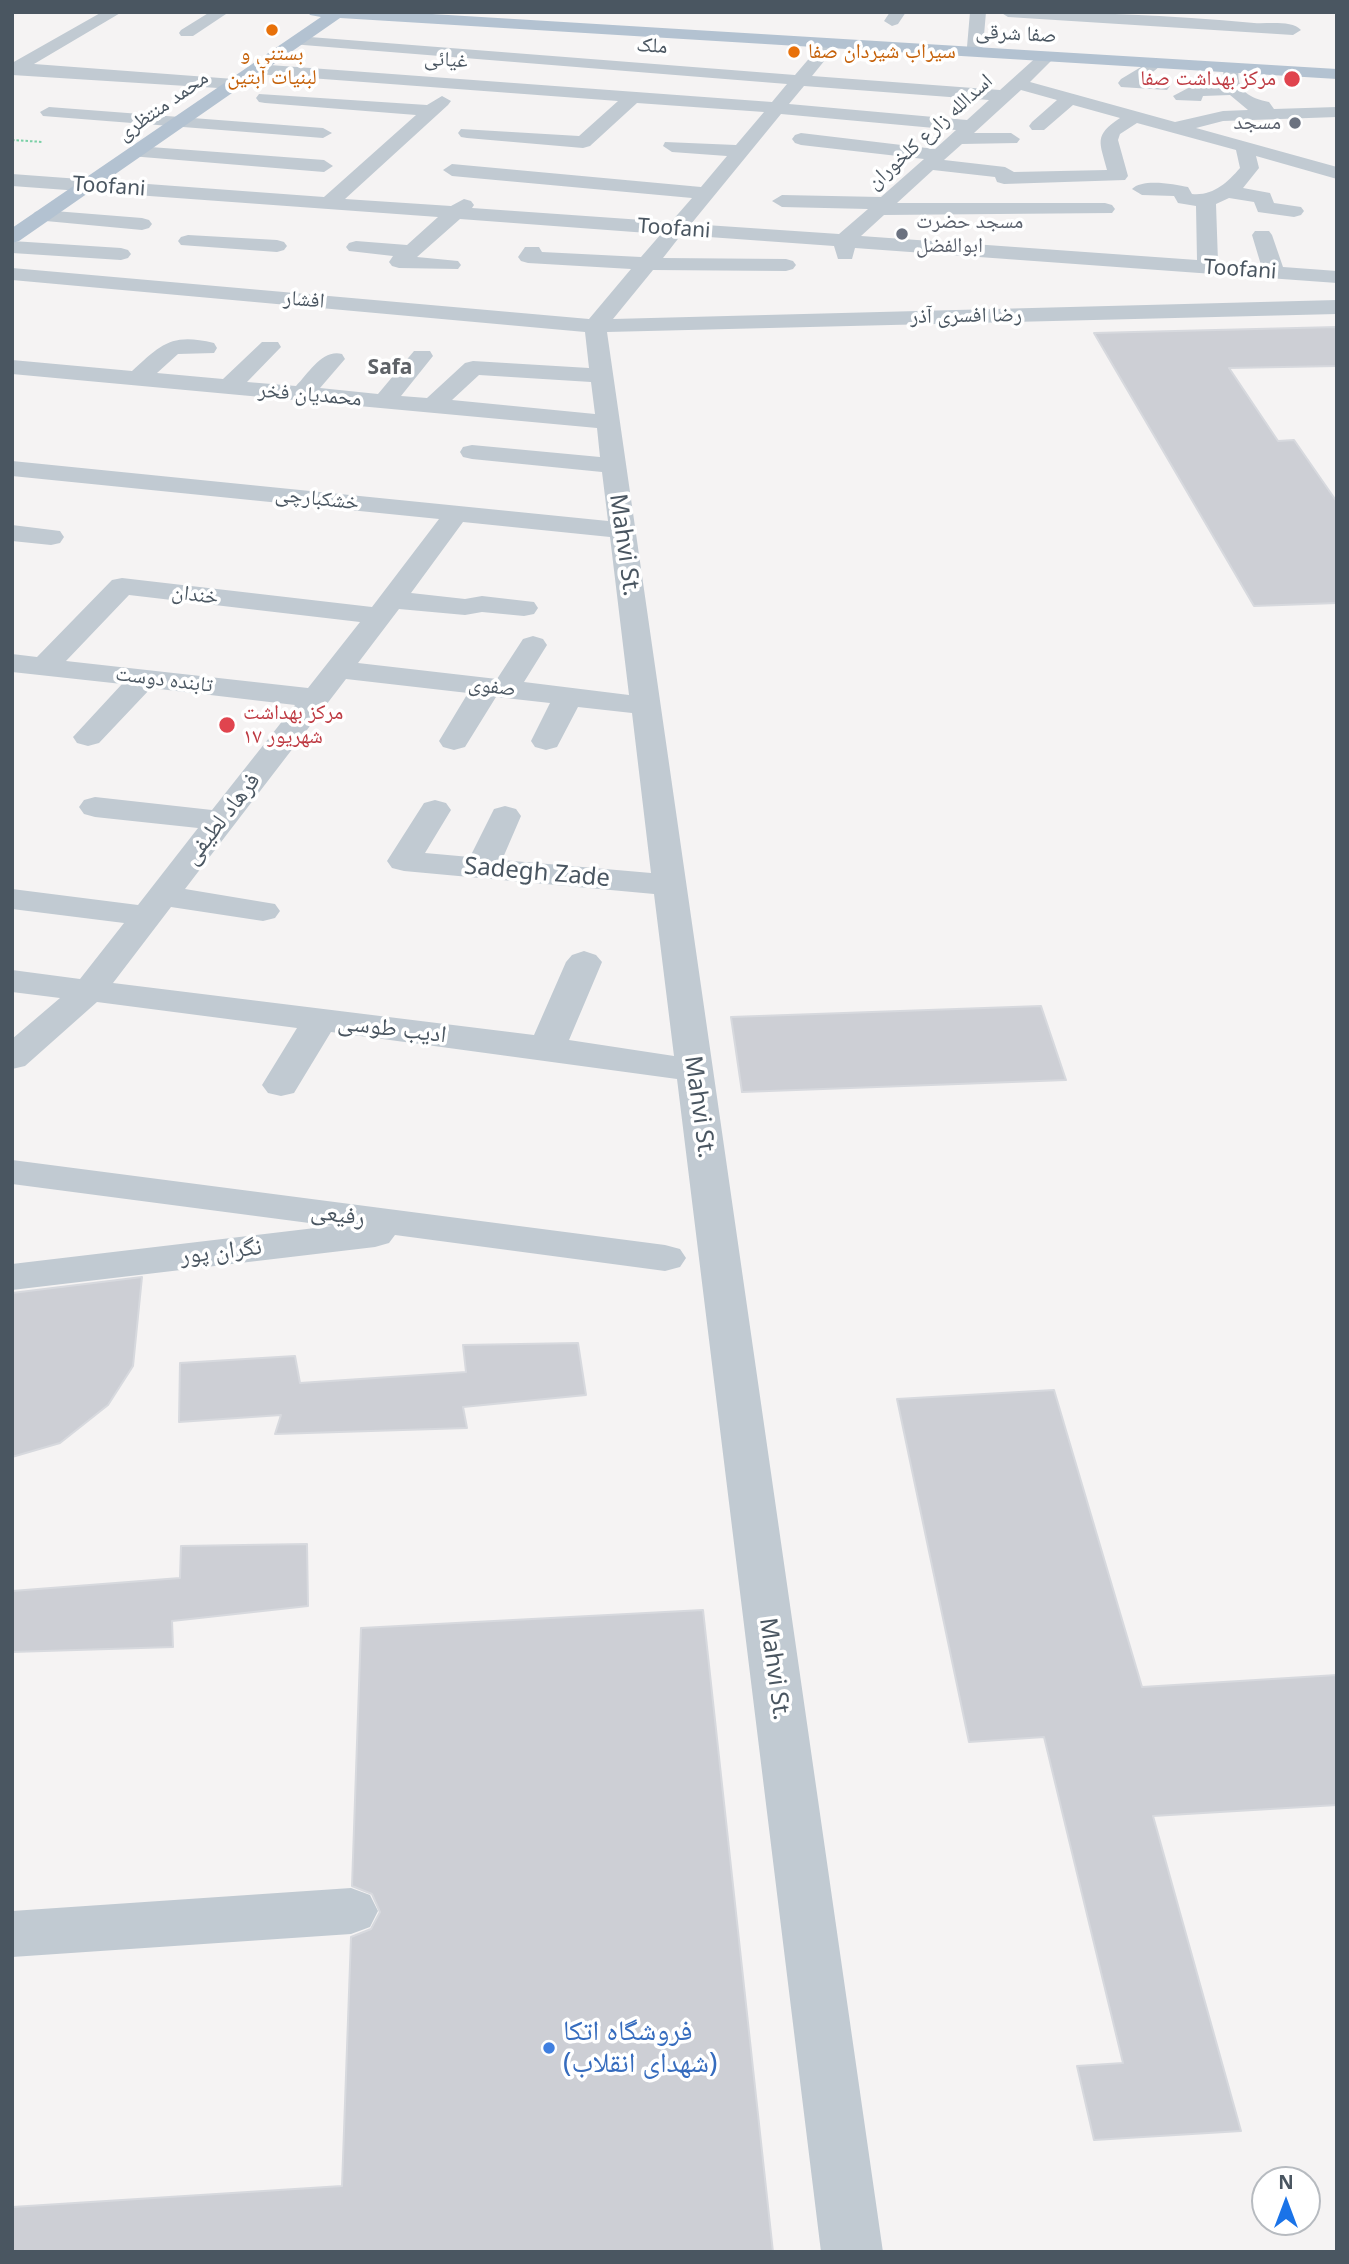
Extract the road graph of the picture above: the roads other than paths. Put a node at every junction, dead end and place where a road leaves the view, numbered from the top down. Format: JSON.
{"nodes":[{"id":1,"x":114,"y":12,"type":"edge"},
{"id":2,"x":221,"y":12,"type":"edge"},
{"id":3,"x":316,"y":12,"type":"edge"},
{"id":4,"x":397,"y":12,"type":"edge"},
{"id":5,"x":978,"y":12,"type":"edge"},
{"id":6,"x":1008,"y":12,"type":"edge"},
{"id":7,"x":338,"y":13,"type":"edge"},
{"id":8,"x":1121,"y":15,"type":"edge"},
{"id":9,"x":87,"y":27,"type":"junction"},
{"id":10,"x":112,"y":30,"type":"dead end"},
{"id":11,"x":1293,"y":30,"type":"dead end"},
{"id":12,"x":187,"y":33,"type":"dead end"},
{"id":13,"x":297,"y":41,"type":"junction"},
{"id":14,"x":832,"y":41,"type":"junction"},
{"id":15,"x":1240,"y":41,"type":"edge"},
{"id":16,"x":975,"y":50,"type":"junction"},
{"id":17,"x":1050,"y":55,"type":"junction"},
{"id":18,"x":1159,"y":61,"type":"junction"},
{"id":19,"x":173,"y":64,"type":"dead end"},
{"id":20,"x":13,"y":69,"type":"edge"},
{"id":21,"x":256,"y":69,"type":"junction"},
{"id":22,"x":1337,"y":72,"type":"edge"},
{"id":23,"x":152,"y":78,"type":"junction"},
{"id":24,"x":799,"y":80,"type":"junction"},
{"id":25,"x":234,"y":84,"type":"junction"},
{"id":26,"x":1161,"y":86,"type":"dead end"},
{"id":27,"x":1011,"y":90,"type":"junction"},
{"id":28,"x":1238,"y":93,"type":"junction"},
{"id":29,"x":133,"y":94,"type":"dead end"},
{"id":30,"x":1182,"y":96,"type":"dead end"},
{"id":31,"x":633,"y":97,"type":"junction"},
{"id":32,"x":1311,"y":97,"type":"dead end"},
{"id":33,"x":265,"y":98,"type":"dead end"},
{"id":34,"x":1070,"y":98,"type":"junction"},
{"id":35,"x":776,"y":108,"type":"junction"},
{"id":36,"x":49,"y":112,"type":"dead end"},
{"id":37,"x":1337,"y":112,"type":"edge"},
{"id":38,"x":1135,"y":116,"type":"junction"},
{"id":39,"x":1269,"y":116,"type":"junction"},
{"id":40,"x":181,"y":122,"type":"junction"},
{"id":41,"x":542,"y":122,"type":"dead end"},
{"id":42,"x":734,"y":125,"type":"dead end"},
{"id":43,"x":1038,"y":126,"type":"dead end"},
{"id":44,"x":761,"y":127,"type":"junction"},
{"id":45,"x":1176,"y":128,"type":"junction"},
{"id":46,"x":594,"y":131,"type":"junction"},
{"id":47,"x":467,"y":132,"type":"dead end"},
{"id":48,"x":964,"y":132,"type":"junction"},
{"id":49,"x":622,"y":133,"type":"dead end"},
{"id":50,"x":323,"y":134,"type":"dead end"},
{"id":51,"x":526,"y":137,"type":"junction"},
{"id":52,"x":801,"y":139,"type":"dead end"},
{"id":53,"x":1011,"y":139,"type":"dead end"},
{"id":54,"x":1305,"y":141,"type":"dead end"},
{"id":55,"x":672,"y":146,"type":"dead end"},
{"id":56,"x":741,"y":151,"type":"junction"},
{"id":57,"x":137,"y":152,"type":"junction"},
{"id":58,"x":1247,"y":155,"type":"junction"},
{"id":59,"x":1284,"y":158,"type":"junction"},
{"id":60,"x":1226,"y":163,"type":"dead end"},
{"id":61,"x":928,"y":165,"type":"junction"},
{"id":62,"x":324,"y":166,"type":"dead end"},
{"id":63,"x":452,"y":170,"type":"dead end"},
{"id":64,"x":1005,"y":172,"type":"junction"},
{"id":65,"x":888,"y":173,"type":"dead end"},
{"id":66,"x":1337,"y":173,"type":"edge"},
{"id":67,"x":505,"y":175,"type":"junction"},
{"id":68,"x":12,"y":180,"type":"edge"},
{"id":69,"x":86,"y":186,"type":"junction"},
{"id":70,"x":1142,"y":189,"type":"dead end"},
{"id":71,"x":1227,"y":192,"type":"junction"},
{"id":72,"x":706,"y":193,"type":"junction"},
{"id":73,"x":292,"y":201,"type":"junction"},
{"id":74,"x":782,"y":201,"type":"dead end"},
{"id":75,"x":329,"y":204,"type":"junction"},
{"id":76,"x":1206,"y":205,"type":"junction"},
{"id":77,"x":883,"y":206,"type":"junction"},
{"id":78,"x":1002,"y":208,"type":"junction"},
{"id":79,"x":1165,"y":208,"type":"dead end"},
{"id":80,"x":1294,"y":211,"type":"dead end"},
{"id":81,"x":453,"y":212,"type":"junction"},
{"id":82,"x":43,"y":216,"type":"junction"},
{"id":83,"x":142,"y":224,"type":"dead end"},
{"id":84,"x":676,"y":229,"type":"junction"},
{"id":85,"x":1262,"y":235,"type":"dead end"},
{"id":86,"x":12,"y":237,"type":"edge"},
{"id":87,"x":844,"y":241,"type":"junction"},
{"id":88,"x":1142,"y":241,"type":"dead end"},
{"id":89,"x":188,"y":242,"type":"dead end"},
{"id":90,"x":241,"y":244,"type":"junction"},
{"id":91,"x":277,"y":246,"type":"dead end"},
{"id":92,"x":12,"y":247,"type":"edge"},
{"id":93,"x":356,"y":247,"type":"dead end"},
{"id":94,"x":410,"y":252,"type":"junction"},
{"id":95,"x":1003,"y":253,"type":"junction"},
{"id":96,"x":121,"y":254,"type":"dead end"},
{"id":97,"x":1091,"y":259,"type":"junction"},
{"id":98,"x":1135,"y":262,"type":"junction"},
{"id":99,"x":646,"y":264,"type":"junction"},
{"id":100,"x":786,"y":265,"type":"dead end"},
{"id":101,"x":845,"y":265,"type":"dead end"},
{"id":102,"x":1208,"y":267,"type":"junction"},
{"id":103,"x":1274,"y":272,"type":"junction"},
{"id":104,"x":12,"y":274,"type":"edge"},
{"id":105,"x":1337,"y":277,"type":"edge"},
{"id":106,"x":630,"y":283,"type":"junction"},
{"id":107,"x":841,"y":295,"type":"dead end"},
{"id":108,"x":367,"y":305,"type":"junction"},
{"id":109,"x":1337,"y":307,"type":"edge"},
{"id":110,"x":835,"y":320,"type":"junction"},
{"id":111,"x":345,"y":324,"type":"dead end"},
{"id":112,"x":595,"y":326,"type":"junction"},
{"id":113,"x":270,"y":347,"type":"dead end"},
{"id":114,"x":206,"y":348,"type":"dead end"},
{"id":115,"x":422,"y":356,"type":"dead end"},
{"id":116,"x":334,"y":359,"type":"dead end"},
{"id":117,"x":12,"y":367,"type":"edge"},
{"id":118,"x":602,"y":376,"type":"junction"},
{"id":119,"x":137,"y":379,"type":"junction"},
{"id":120,"x":228,"y":387,"type":"junction"},
{"id":121,"x":302,"y":394,"type":"junction"},
{"id":122,"x":384,"y":401,"type":"junction"},
{"id":123,"x":432,"y":406,"type":"junction"},
{"id":124,"x":608,"y":422,"type":"junction"},
{"id":125,"x":472,"y":452,"type":"dead end"},
{"id":126,"x":614,"y":466,"type":"junction"},
{"id":127,"x":24,"y":469,"type":"edge"},
{"id":128,"x":12,"y":490,"type":"edge"},
{"id":129,"x":455,"y":513,"type":"junction"},
{"id":130,"x":622,"y":530,"type":"junction"},
{"id":131,"x":12,"y":533,"type":"edge"},
{"id":132,"x":51,"y":537,"type":"dead end"},
{"id":133,"x":385,"y":608,"type":"junction"},
{"id":134,"x":524,"y":608,"type":"dead end"},
{"id":135,"x":534,"y":645,"type":"dead end"},
{"id":136,"x":12,"y":663,"type":"edge"},
{"id":137,"x":44,"y":667,"type":"junction"},
{"id":138,"x":338,"y":669,"type":"junction"},
{"id":139,"x":144,"y":678,"type":"junction"},
{"id":140,"x":496,"y":688,"type":"junction"},
{"id":141,"x":568,"y":696,"type":"junction"},
{"id":142,"x":316,"y":698,"type":"junction"},
{"id":143,"x":646,"y":706,"type":"junction"},
{"id":144,"x":88,"y":737,"type":"dead end"},
{"id":145,"x":454,"y":741,"type":"dead end"},
{"id":146,"x":546,"y":741,"type":"dead end"},
{"id":147,"x":95,"y":807,"type":"dead end"},
{"id":148,"x":435,"y":810,"type":"dead end"},
{"id":149,"x":505,"y":816,"type":"dead end"},
{"id":150,"x":220,"y":821,"type":"junction"},
{"id":151,"x":481,"y":869,"type":"junction"},
{"id":152,"x":670,"y":885,"type":"junction"},
{"id":153,"x":12,"y":899,"type":"edge"},
{"id":154,"x":155,"y":906,"type":"junction"},
{"id":155,"x":263,"y":911,"type":"dead end"},
{"id":156,"x":584,"y":962,"type":"dead end"},
{"id":157,"x":12,"y":981,"type":"edge"},
{"id":158,"x":89,"y":991,"type":"junction"},
{"id":159,"x":320,"y":1020,"type":"junction"},
{"id":160,"x":547,"y":1048,"type":"junction"},
{"id":161,"x":12,"y":1058,"type":"edge"},
{"id":162,"x":694,"y":1070,"type":"junction"},
{"id":163,"x":281,"y":1085,"type":"dead end"},
{"id":164,"x":12,"y":1172,"type":"edge"},
{"id":165,"x":431,"y":1227,"type":"junction"},
{"id":166,"x":664,"y":1258,"type":"dead end"},
{"id":167,"x":12,"y":1277,"type":"edge"},
{"id":168,"x":351,"y":1911,"type":"dead end"},
{"id":169,"x":12,"y":1934,"type":"edge"},
{"id":170,"x":852,"y":2252,"type":"edge"}],
"edges":[{"from":1,"to":9,"type":"street"},
{"from":2,"to":12,"type":"street"},
{"from":3,"to":7,"type":"main road","name":"صفا شرقی"},
{"from":4,"to":14,"type":"main road","name":"صفا شرقی"},
{"from":5,"to":16,"type":"street"},
{"from":6,"to":8,"type":"street"},
{"from":7,"to":13,"type":"main road","name":"محمد منتظری"},
{"from":7,"to":14,"type":"main road","name":"صفا شرقی"},
{"from":8,"to":15,"type":"street"},
{"from":9,"to":10,"type":"street"},
{"from":9,"to":20,"type":"street"},
{"from":11,"to":15,"type":"street"},
{"from":13,"to":21,"type":"main road","name":"محمد منتظری"},
{"from":13,"to":24,"type":"street","name":"ملک"},
{"from":14,"to":16,"type":"main road","name":"صفا شرقی"},
{"from":14,"to":24,"type":"street"},
{"from":15,"to":18,"type":"main road","name":"صفا شرقی"},
{"from":15,"to":22,"type":"main road","name":"صفا شرقی"},
{"from":15,"to":28,"type":"street"},
{"from":16,"to":17,"type":"main road","name":"صفا شرقی"},
{"from":17,"to":18,"type":"main road","name":"صفا شرقی"},
{"from":17,"to":27,"type":"street","name":"اسدالله زارع کلخوران"},
{"from":18,"to":26,"type":"street"},
{"from":19,"to":23,"type":"street"},
{"from":20,"to":23,"type":"street"},
{"from":21,"to":25,"type":"main road","name":"محمد منتظری"},
{"from":21,"to":31,"type":"street","name":"غیائی"},
{"from":23,"to":25,"type":"street"},
{"from":23,"to":29,"type":"street"},
{"from":24,"to":27,"type":"street","name":"ملک"},
{"from":24,"to":35,"type":"street"},
{"from":25,"to":40,"type":"main road","name":"محمد منتظری"},
{"from":27,"to":34,"type":"street","name":"ملک"},
{"from":27,"to":48,"type":"street","name":"اسدالله زارع کلخوران"},
{"from":28,"to":30,"type":"street"},
{"from":28,"to":32,"type":"street"},
{"from":28,"to":39,"type":"street"},
{"from":31,"to":35,"type":"street","name":"غیائی"},
{"from":31,"to":46,"type":"street"},
{"from":33,"to":75,"type":"street"},
{"from":34,"to":38,"type":"street","name":"ملک"},
{"from":34,"to":43,"type":"street"},
{"from":35,"to":44,"type":"street"},
{"from":35,"to":48,"type":"street","name":"غیائی"},
{"from":36,"to":40,"type":"street"},
{"from":37,"to":39,"type":"street"},
{"from":38,"to":45,"type":"street","name":"ملک"},
{"from":38,"to":64,"type":"street"},
{"from":39,"to":45,"type":"street"},
{"from":40,"to":50,"type":"street"},
{"from":40,"to":57,"type":"main road","name":"محمد منتظری"},
{"from":41,"to":51,"type":"street"},
{"from":42,"to":44,"type":"street"},
{"from":44,"to":56,"type":"street"},
{"from":45,"to":58,"type":"street","name":"ملک"},
{"from":46,"to":49,"type":"street"},
{"from":46,"to":51,"type":"street"},
{"from":47,"to":51,"type":"street"},
{"from":48,"to":53,"type":"street","name":"غیائی"},
{"from":48,"to":61,"type":"street","name":"اسدالله زارع کلخوران"},
{"from":52,"to":61,"type":"street"},
{"from":54,"to":59,"type":"street"},
{"from":55,"to":56,"type":"street"},
{"from":56,"to":72,"type":"street"},
{"from":57,"to":62,"type":"street"},
{"from":57,"to":69,"type":"main road","name":"محمد منتظری"},
{"from":58,"to":59,"type":"street"},
{"from":58,"to":60,"type":"street"},
{"from":58,"to":71,"type":"street"},
{"from":59,"to":66,"type":"street"},
{"from":61,"to":64,"type":"street"},
{"from":61,"to":65,"type":"street"},
{"from":61,"to":77,"type":"street","name":"اسدالله زارع کلخوران"},
{"from":63,"to":67,"type":"street"},
{"from":64,"to":78,"type":"street"},
{"from":67,"to":72,"type":"street"},
{"from":67,"to":81,"type":"street"},
{"from":68,"to":69,"type":"street","name":"Toofani"},
{"from":69,"to":73,"type":"street","name":"Toofani"},
{"from":69,"to":82,"type":"main road","name":"محمد منتظری"},
{"from":70,"to":76,"type":"street"},
{"from":71,"to":76,"type":"street"},
{"from":71,"to":80,"type":"street"},
{"from":72,"to":84,"type":"street"},
{"from":73,"to":75,"type":"street","name":"Toofani"},
{"from":73,"to":90,"type":"street"},
{"from":74,"to":77,"type":"street"},
{"from":75,"to":81,"type":"street","name":"Toofani"},
{"from":76,"to":79,"type":"street"},
{"from":76,"to":102,"type":"street"},
{"from":77,"to":78,"type":"street"},
{"from":77,"to":87,"type":"street","name":"اسدالله زارع کلخوران"},
{"from":78,"to":95,"type":"street"},
{"from":78,"to":97,"type":"street"},
{"from":81,"to":84,"type":"street","name":"Toofani"},
{"from":81,"to":94,"type":"street"},
{"from":82,"to":83,"type":"street"},
{"from":82,"to":86,"type":"main road","name":"محمد منتظری"},
{"from":84,"to":87,"type":"street","name":"Toofani"},
{"from":84,"to":99,"type":"street"},
{"from":85,"to":103,"type":"street"},
{"from":87,"to":95,"type":"street","name":"Toofani"},
{"from":87,"to":101,"type":"street"},
{"from":88,"to":98,"type":"street"},
{"from":89,"to":90,"type":"street"},
{"from":90,"to":91,"type":"street"},
{"from":92,"to":96,"type":"street"},
{"from":93,"to":94,"type":"street"},
{"from":94,"to":94,"type":"street"},
{"from":95,"to":97,"type":"street","name":"Toofani"},
{"from":97,"to":98,"type":"street","name":"Toofani"},
{"from":98,"to":102,"type":"street","name":"Toofani"},
{"from":99,"to":100,"type":"street"},
{"from":99,"to":106,"type":"street"},
{"from":99,"to":106,"type":"street"},
{"from":102,"to":103,"type":"street","name":"Toofani"},
{"from":103,"to":105,"type":"street","name":"Toofani"},
{"from":104,"to":108,"type":"street","name":"افشار"},
{"from":106,"to":112,"type":"street"},
{"from":107,"to":110,"type":"street"},
{"from":108,"to":111,"type":"street"},
{"from":108,"to":112,"type":"street","name":"افشار"},
{"from":109,"to":110,"type":"street","name":"رضا افسری آذر"},
{"from":110,"to":112,"type":"street","name":"رضا افسری آذر"},
{"from":112,"to":118,"type":"street","name":"Mahvi St."},
{"from":113,"to":120,"type":"street"},
{"from":114,"to":119,"type":"street"},
{"from":115,"to":122,"type":"street"},
{"from":116,"to":121,"type":"street"},
{"from":117,"to":119,"type":"street","name":"محمدیان فخر"},
{"from":118,"to":123,"type":"street"},
{"from":118,"to":124,"type":"street","name":"Mahvi St."},
{"from":119,"to":120,"type":"street","name":"محمدیان فخر"},
{"from":120,"to":121,"type":"street","name":"محمدیان فخر"},
{"from":121,"to":122,"type":"street","name":"محمدیان فخر"},
{"from":122,"to":123,"type":"street","name":"محمدیان فخر"},
{"from":123,"to":124,"type":"street","name":"محمدیان فخر"},
{"from":124,"to":126,"type":"street","name":"Mahvi St."},
{"from":125,"to":126,"type":"street"},
{"from":126,"to":130,"type":"street","name":"Mahvi St."},
{"from":127,"to":128,"type":"street"},
{"from":127,"to":129,"type":"street","name":"خشکبارچی"},
{"from":129,"to":130,"type":"street","name":"خشکبارچی"},
{"from":129,"to":133,"type":"street","name":"فرهاد لطیفی"},
{"from":130,"to":143,"type":"street","name":"Mahvi St."},
{"from":131,"to":132,"type":"street"},
{"from":133,"to":134,"type":"street"},
{"from":133,"to":137,"type":"street","name":"خندان"},
{"from":133,"to":138,"type":"street","name":"فرهاد لطیفی"},
{"from":135,"to":140,"type":"street"},
{"from":136,"to":137,"type":"street","name":"تابنده دوست"},
{"from":137,"to":139,"type":"street","name":"تابنده دوست"},
{"from":138,"to":140,"type":"street","name":"صفوی"},
{"from":138,"to":142,"type":"street","name":"فرهاد لطیفی"},
{"from":139,"to":142,"type":"street","name":"تابنده دوست"},
{"from":139,"to":144,"type":"street"},
{"from":140,"to":141,"type":"street","name":"صفوی"},
{"from":140,"to":145,"type":"street"},
{"from":141,"to":143,"type":"street","name":"صفوی"},
{"from":141,"to":146,"type":"street"},
{"from":142,"to":150,"type":"street","name":"فرهاد لطیفی"},
{"from":143,"to":152,"type":"street","name":"Mahvi St."},
{"from":147,"to":150,"type":"street"},
{"from":148,"to":151,"type":"street","name":"Sadegh Zade"},
{"from":149,"to":151,"type":"street"},
{"from":150,"to":154,"type":"street","name":"فرهاد لطیفی"},
{"from":151,"to":152,"type":"street","name":"Sadegh Zade"},
{"from":152,"to":162,"type":"street","name":"Mahvi St."},
{"from":153,"to":154,"type":"street"},
{"from":154,"to":155,"type":"street"},
{"from":154,"to":158,"type":"street","name":"فرهاد لطیفی"},
{"from":156,"to":160,"type":"street"},
{"from":157,"to":158,"type":"street","name":"ادیب طوسی"},
{"from":158,"to":159,"type":"street","name":"ادیب طوسی"},
{"from":158,"to":161,"type":"street","name":"فرهاد لطیفی"},
{"from":159,"to":160,"type":"street","name":"ادیب طوسی"},
{"from":159,"to":163,"type":"street"},
{"from":160,"to":162,"type":"street","name":"ادیب طوسی"},
{"from":162,"to":170,"type":"street","name":"Mahvi St."},
{"from":164,"to":165,"type":"street","name":"رفیعی"},
{"from":165,"to":166,"type":"street","name":"رفیعی"},
{"from":165,"to":167,"type":"street","name":"نگران پور"},
{"from":168,"to":169,"type":"street"}]}
